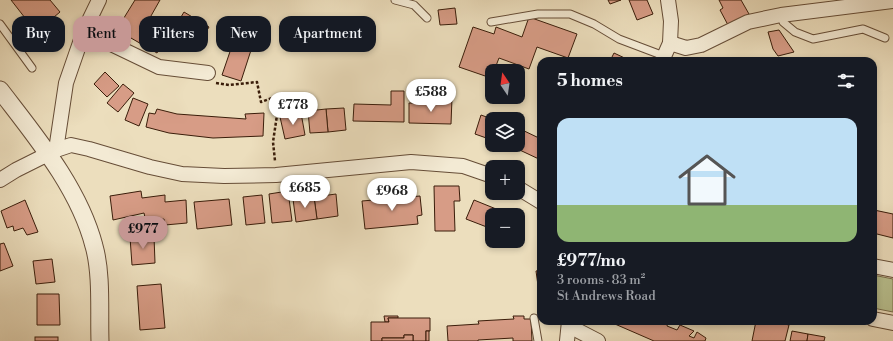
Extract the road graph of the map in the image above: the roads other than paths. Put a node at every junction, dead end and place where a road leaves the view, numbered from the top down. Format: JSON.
{"nodes":[{"id":1,"x":99,"y":0,"type":"edge"},
{"id":2,"x":395,"y":0,"type":"edge"},
{"id":3,"x":668,"y":0,"type":"edge"},
{"id":4,"x":893,"y":1,"type":"edge"},
{"id":5,"x":781,"y":15,"type":"junction"},
{"id":6,"x":91,"y":16,"type":"edge"},
{"id":7,"x":427,"y":18,"type":"dead end"},
{"id":8,"x":491,"y":22,"type":"dead end"},
{"id":9,"x":0,"y":24,"type":"edge"},
{"id":10,"x":885,"y":38,"type":"dead end"},
{"id":11,"x":670,"y":43,"type":"junction"},
{"id":12,"x":77,"y":52,"type":"edge"},
{"id":13,"x":128,"y":52,"type":"edge"},
{"id":14,"x":659,"y":57,"type":"edge"},
{"id":15,"x":664,"y":57,"type":"edge"},
{"id":16,"x":32,"y":68,"type":"dead end"},
{"id":17,"x":208,"y":73,"type":"road end"},
{"id":18,"x":0,"y":90,"type":"edge"},
{"id":19,"x":53,"y":152,"type":"junction"},
{"id":20,"x":485,"y":174,"type":"edge"},
{"id":21,"x":0,"y":180,"type":"edge"},
{"id":22,"x":525,"y":192,"type":"edge"},
{"id":23,"x":537,"y":200,"type":"edge"},
{"id":24,"x":877,"y":267,"type":"edge"},
{"id":25,"x":893,"y":270,"type":"edge"},
{"id":26,"x":534,"y":318,"type":"dead end"},
{"id":27,"x":877,"y":320,"type":"edge"},
{"id":28,"x":893,"y":323,"type":"edge"},
{"id":29,"x":569,"y":325,"type":"edge"},
{"id":30,"x":571,"y":325,"type":"edge"},
{"id":31,"x":100,"y":341,"type":"edge"},
{"id":32,"x":538,"y":341,"type":"edge"},
{"id":33,"x":567,"y":341,"type":"edge"},
{"id":34,"x":598,"y":341,"type":"edge"}],
"edges":[{"from":1,"to":6,"type":"street"},
{"from":2,"to":7,"type":"lane"},
{"from":3,"to":11,"type":"street"},
{"from":4,"to":5,"type":"street"},
{"from":5,"to":10,"type":"lane"},
{"from":5,"to":11,"type":"street"},
{"from":8,"to":14,"type":"lane"},
{"from":9,"to":16,"type":"lane"},
{"from":11,"to":15,"type":"street"},
{"from":12,"to":19,"type":"street"},
{"from":13,"to":17,"type":"street"},
{"from":18,"to":19,"type":"street"},
{"from":19,"to":20,"type":"street"},
{"from":19,"to":21,"type":"street"},
{"from":19,"to":31,"type":"street"},
{"from":22,"to":23,"type":"street"},
{"from":24,"to":25,"type":"street"},
{"from":26,"to":32,"type":"lane"},
{"from":27,"to":28,"type":"street"},
{"from":29,"to":33,"type":"street"},
{"from":30,"to":34,"type":"street"}]}
